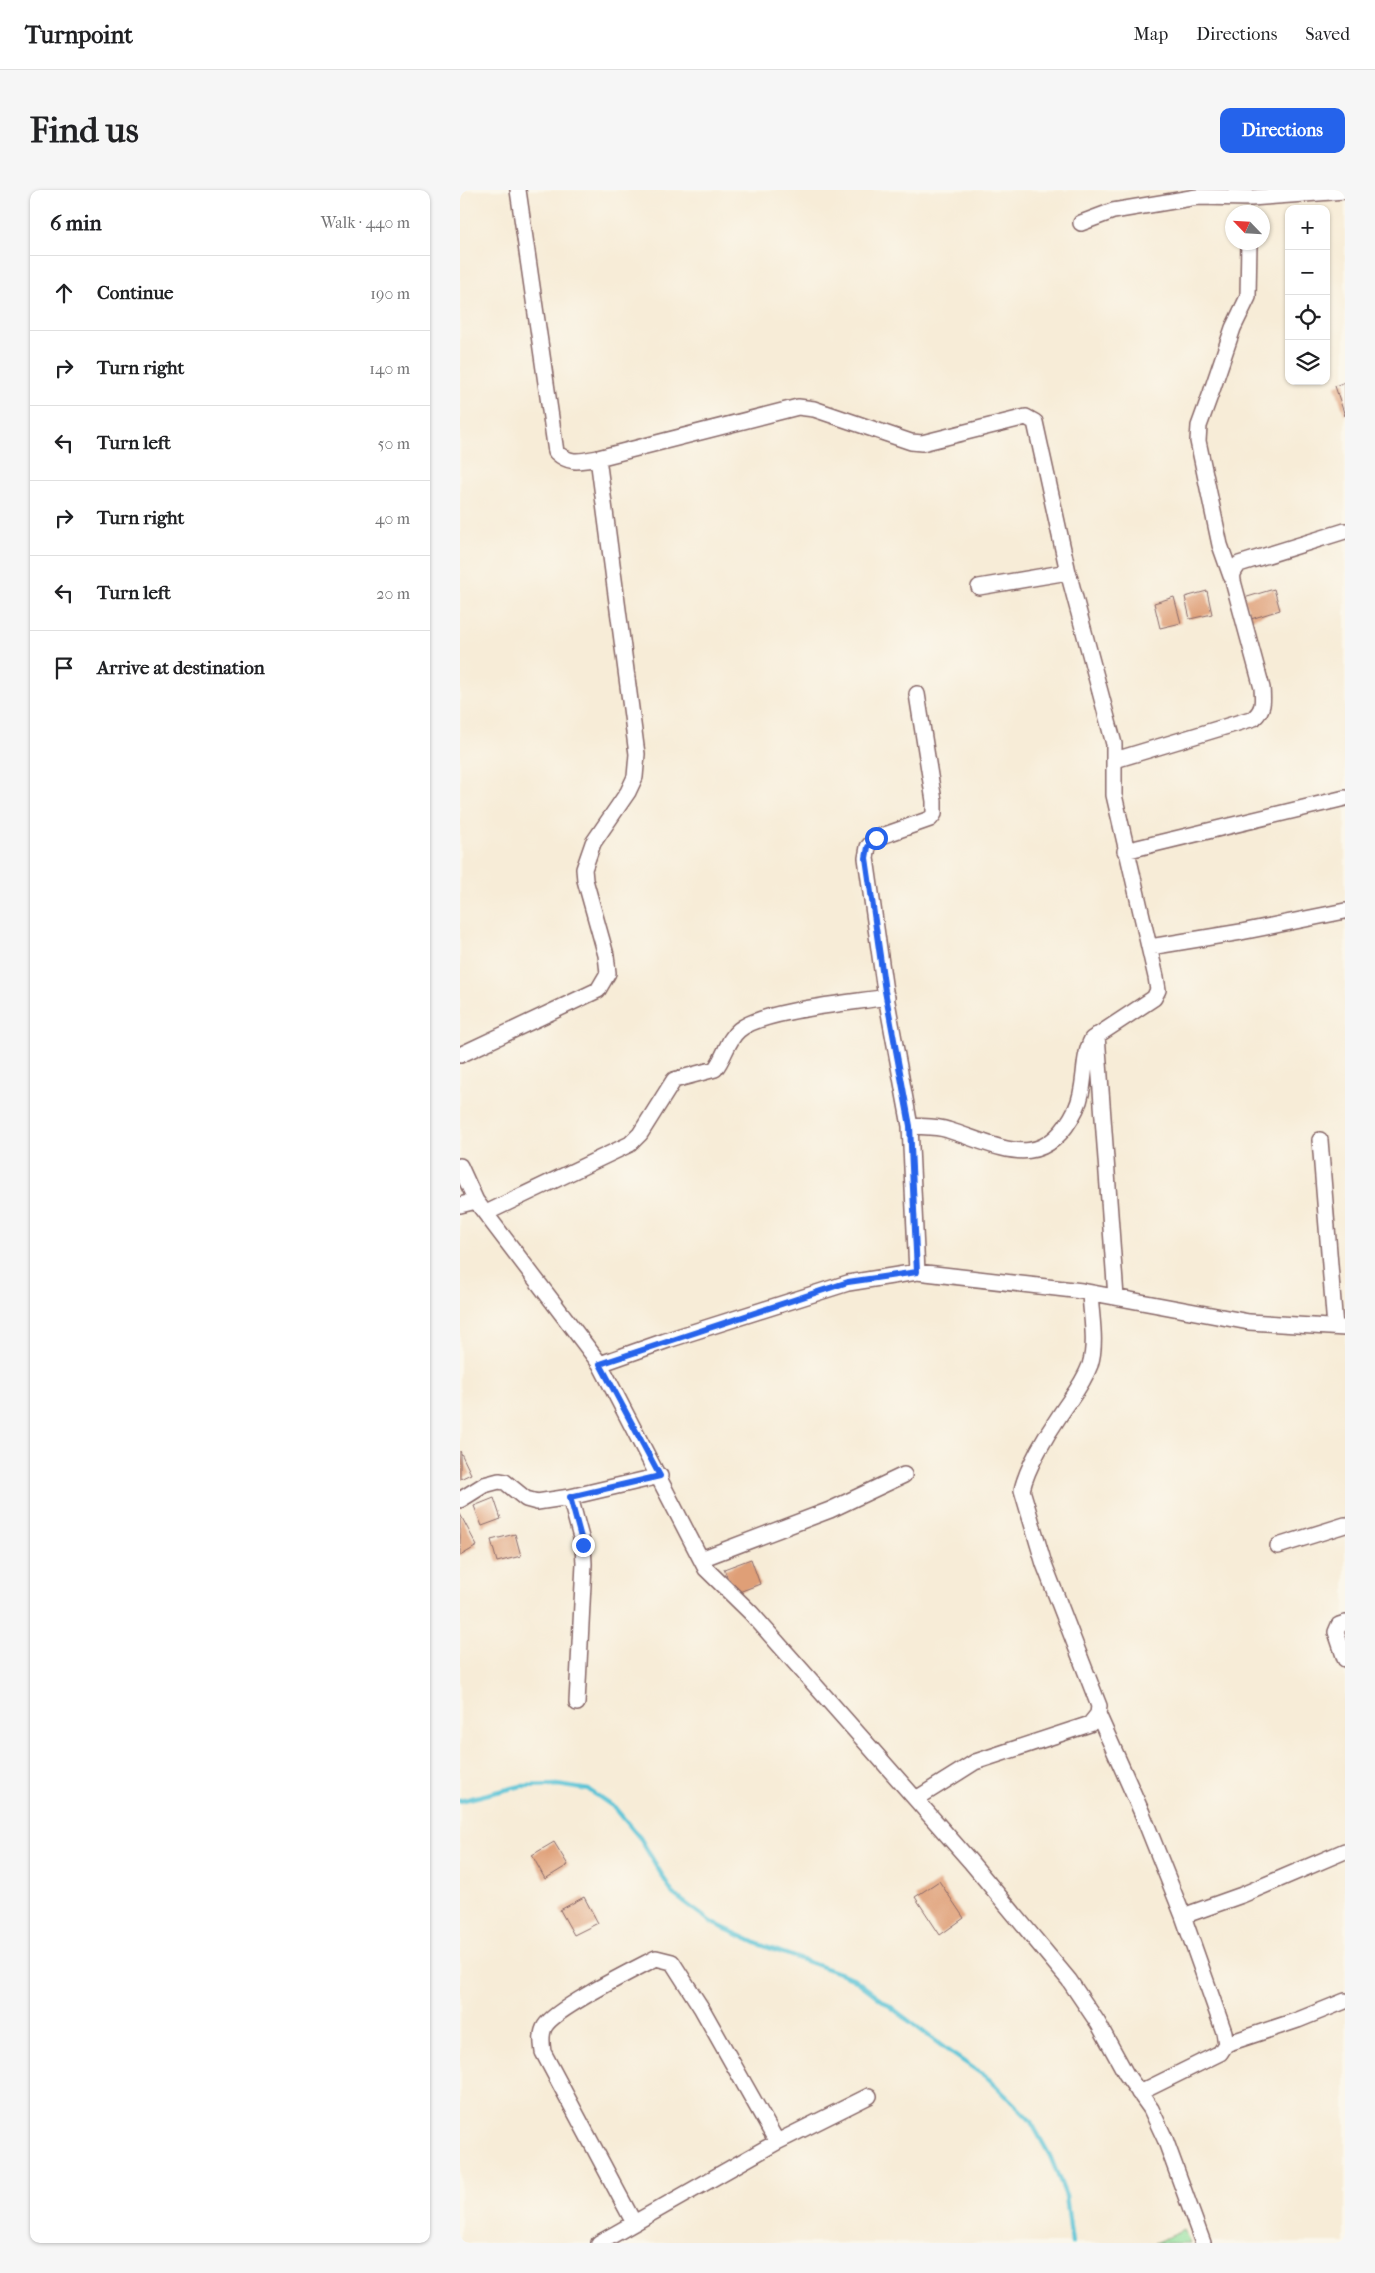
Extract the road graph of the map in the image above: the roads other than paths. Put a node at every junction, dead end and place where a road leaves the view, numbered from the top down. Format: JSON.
{"nodes":[{"id":1,"x":518,"y":190,"type":"edge"},
{"id":2,"x":1345,"y":191,"type":"edge"},
{"id":3,"x":1298,"y":192,"type":"edge"},
{"id":4,"x":1250,"y":205,"type":"edge"},
{"id":5,"x":1081,"y":223,"type":"dead end"},
{"id":6,"x":1249,"y":250,"type":"edge"},
{"id":7,"x":598,"y":458,"type":"junction"},
{"id":8,"x":1345,"y":531,"type":"edge"},
{"id":9,"x":1068,"y":572,"type":"junction"},
{"id":10,"x":1231,"y":576,"type":"junction"},
{"id":11,"x":979,"y":587,"type":"dead end"},
{"id":12,"x":917,"y":694,"type":"dead end"},
{"id":13,"x":1115,"y":760,"type":"junction"},
{"id":14,"x":1345,"y":798,"type":"edge"},
{"id":15,"x":1125,"y":851,"type":"junction"},
{"id":16,"x":1345,"y":911,"type":"edge"},
{"id":17,"x":1150,"y":947,"type":"junction"},
{"id":18,"x":887,"y":997,"type":"junction"},
{"id":19,"x":1096,"y":1036,"type":"junction"},
{"id":20,"x":460,"y":1054,"type":"edge"},
{"id":21,"x":910,"y":1126,"type":"junction"},
{"id":22,"x":1320,"y":1140,"type":"dead end"},
{"id":23,"x":460,"y":1166,"type":"edge"},
{"id":24,"x":476,"y":1201,"type":"junction"},
{"id":25,"x":460,"y":1205,"type":"edge"},
{"id":26,"x":486,"y":1214,"type":"junction"},
{"id":27,"x":917,"y":1272,"type":"junction"},
{"id":28,"x":1090,"y":1292,"type":"junction"},
{"id":29,"x":1116,"y":1297,"type":"junction"},
{"id":30,"x":1340,"y":1328,"type":"edge"},
{"id":31,"x":600,"y":1364,"type":"junction"},
{"id":32,"x":904,"y":1475,"type":"dead end"},
{"id":33,"x":660,"y":1476,"type":"junction"},
{"id":34,"x":570,"y":1497,"type":"junction"},
{"id":35,"x":460,"y":1500,"type":"edge"},
{"id":36,"x":1345,"y":1525,"type":"edge"},
{"id":37,"x":1278,"y":1546,"type":"dead end"},
{"id":38,"x":701,"y":1559,"type":"junction"},
{"id":39,"x":1345,"y":1623,"type":"edge"},
{"id":40,"x":1345,"y":1659,"type":"edge"},
{"id":41,"x":577,"y":1703,"type":"dead end"},
{"id":42,"x":1098,"y":1714,"type":"junction"},
{"id":43,"x":916,"y":1799,"type":"junction"},
{"id":44,"x":1345,"y":1851,"type":"edge"},
{"id":45,"x":1183,"y":1916,"type":"junction"},
{"id":46,"x":1345,"y":2001,"type":"edge"},
{"id":47,"x":1226,"y":2044,"type":"junction"},
{"id":48,"x":1139,"y":2093,"type":"junction"},
{"id":49,"x":869,"y":2096,"type":"dead end"},
{"id":50,"x":777,"y":2142,"type":"junction"},
{"id":51,"x":634,"y":2223,"type":"junction"},
{"id":52,"x":599,"y":2243,"type":"edge"},
{"id":53,"x":1203,"y":2243,"type":"edge"}],
"edges":[{"from":1,"to":7,"type":"street"},
{"from":2,"to":3,"type":"street"},
{"from":3,"to":4,"type":"street"},
{"from":4,"to":5,"type":"street"},
{"from":6,"to":10,"type":"street"},
{"from":7,"to":9,"type":"street"},
{"from":7,"to":20,"type":"street"},
{"from":8,"to":10,"type":"street"},
{"from":9,"to":11,"type":"street"},
{"from":9,"to":13,"type":"street"},
{"from":10,"to":13,"type":"street"},
{"from":12,"to":18,"type":"street"},
{"from":13,"to":15,"type":"street"},
{"from":14,"to":15,"type":"street"},
{"from":15,"to":17,"type":"street"},
{"from":16,"to":17,"type":"street"},
{"from":17,"to":19,"type":"street"},
{"from":18,"to":21,"type":"street"},
{"from":18,"to":26,"type":"street"},
{"from":19,"to":21,"type":"street"},
{"from":19,"to":29,"type":"street"},
{"from":21,"to":27,"type":"street"},
{"from":22,"to":30,"type":"street"},
{"from":23,"to":24,"type":"street"},
{"from":24,"to":25,"type":"street"},
{"from":24,"to":26,"type":"street"},
{"from":26,"to":31,"type":"street"},
{"from":27,"to":28,"type":"street"},
{"from":27,"to":31,"type":"street"},
{"from":28,"to":29,"type":"street"},
{"from":28,"to":42,"type":"street"},
{"from":29,"to":30,"type":"street"},
{"from":31,"to":33,"type":"street"},
{"from":32,"to":38,"type":"street"},
{"from":33,"to":34,"type":"street"},
{"from":33,"to":38,"type":"street"},
{"from":34,"to":35,"type":"street"},
{"from":34,"to":41,"type":"street"},
{"from":36,"to":37,"type":"street"},
{"from":38,"to":43,"type":"street"},
{"from":39,"to":40,"type":"street"},
{"from":42,"to":43,"type":"street"},
{"from":42,"to":45,"type":"street"},
{"from":43,"to":48,"type":"street"},
{"from":44,"to":45,"type":"street"},
{"from":45,"to":47,"type":"street"},
{"from":46,"to":47,"type":"street"},
{"from":47,"to":48,"type":"street"},
{"from":48,"to":53,"type":"street"},
{"from":49,"to":50,"type":"street"},
{"from":50,"to":51,"type":"street"},
{"from":50,"to":51,"type":"street"},
{"from":51,"to":52,"type":"street"}]}
